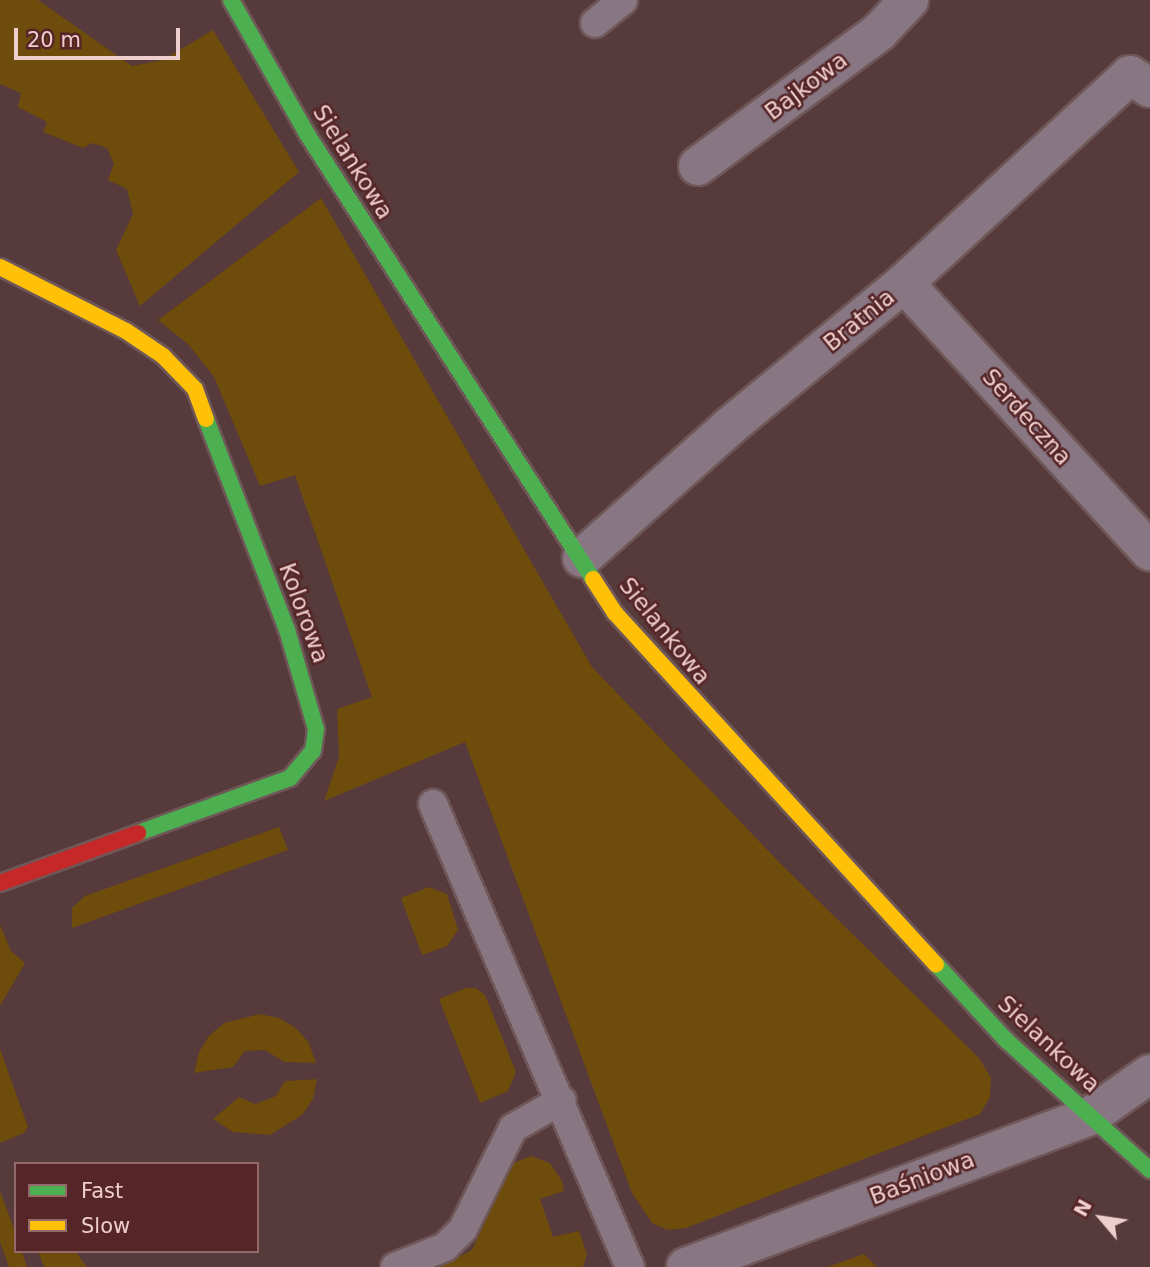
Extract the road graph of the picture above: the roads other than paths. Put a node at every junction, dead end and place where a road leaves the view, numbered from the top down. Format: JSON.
{"nodes":[{"id":1,"x":231,"y":0,"type":"edge"},
{"id":2,"x":623,"y":0,"type":"edge"},
{"id":3,"x":909,"y":0,"type":"edge"},
{"id":4,"x":595,"y":23,"type":"dead end"},
{"id":5,"x":1140,"y":82,"type":"edge"},
{"id":6,"x":698,"y":166,"type":"dead end"},
{"id":7,"x":0,"y":267,"type":"edge"},
{"id":8,"x":904,"y":283,"type":"junction"},
{"id":9,"x":1150,"y":551,"type":"edge"},
{"id":10,"x":582,"y":558,"type":"junction"},
{"id":11,"x":433,"y":804,"type":"dead end"},
{"id":12,"x":0,"y":883,"type":"edge"},
{"id":13,"x":1150,"y":1074,"type":"edge"},
{"id":14,"x":562,"y":1100,"type":"junction"},
{"id":15,"x":1092,"y":1115,"type":"junction"},
{"id":16,"x":1150,"y":1170,"type":"edge"},
{"id":17,"x":396,"y":1267,"type":"edge"},
{"id":18,"x":630,"y":1267,"type":"edge"},
{"id":19,"x":686,"y":1267,"type":"edge"}],
"edges":[{"from":1,"to":10,"type":"street","name":"Sielankowa"},
{"from":2,"to":4,"type":"lane"},
{"from":3,"to":6,"type":"street","name":"Bajkowa"},
{"from":5,"to":8,"type":"street","name":"Bratnia"},
{"from":7,"to":12,"type":"street","name":"Kolorowa"},
{"from":8,"to":9,"type":"street","name":"Serdeczna"},
{"from":8,"to":10,"type":"street","name":"Bratnia"},
{"from":10,"to":15,"type":"street","name":"Sielankowa"},
{"from":11,"to":14,"type":"lane"},
{"from":13,"to":15,"type":"street","name":"Baśniowa"},
{"from":14,"to":17,"type":"lane"},
{"from":14,"to":18,"type":"lane"},
{"from":15,"to":16,"type":"street","name":"Sielankowa"},
{"from":15,"to":19,"type":"street","name":"Baśniowa"}]}
